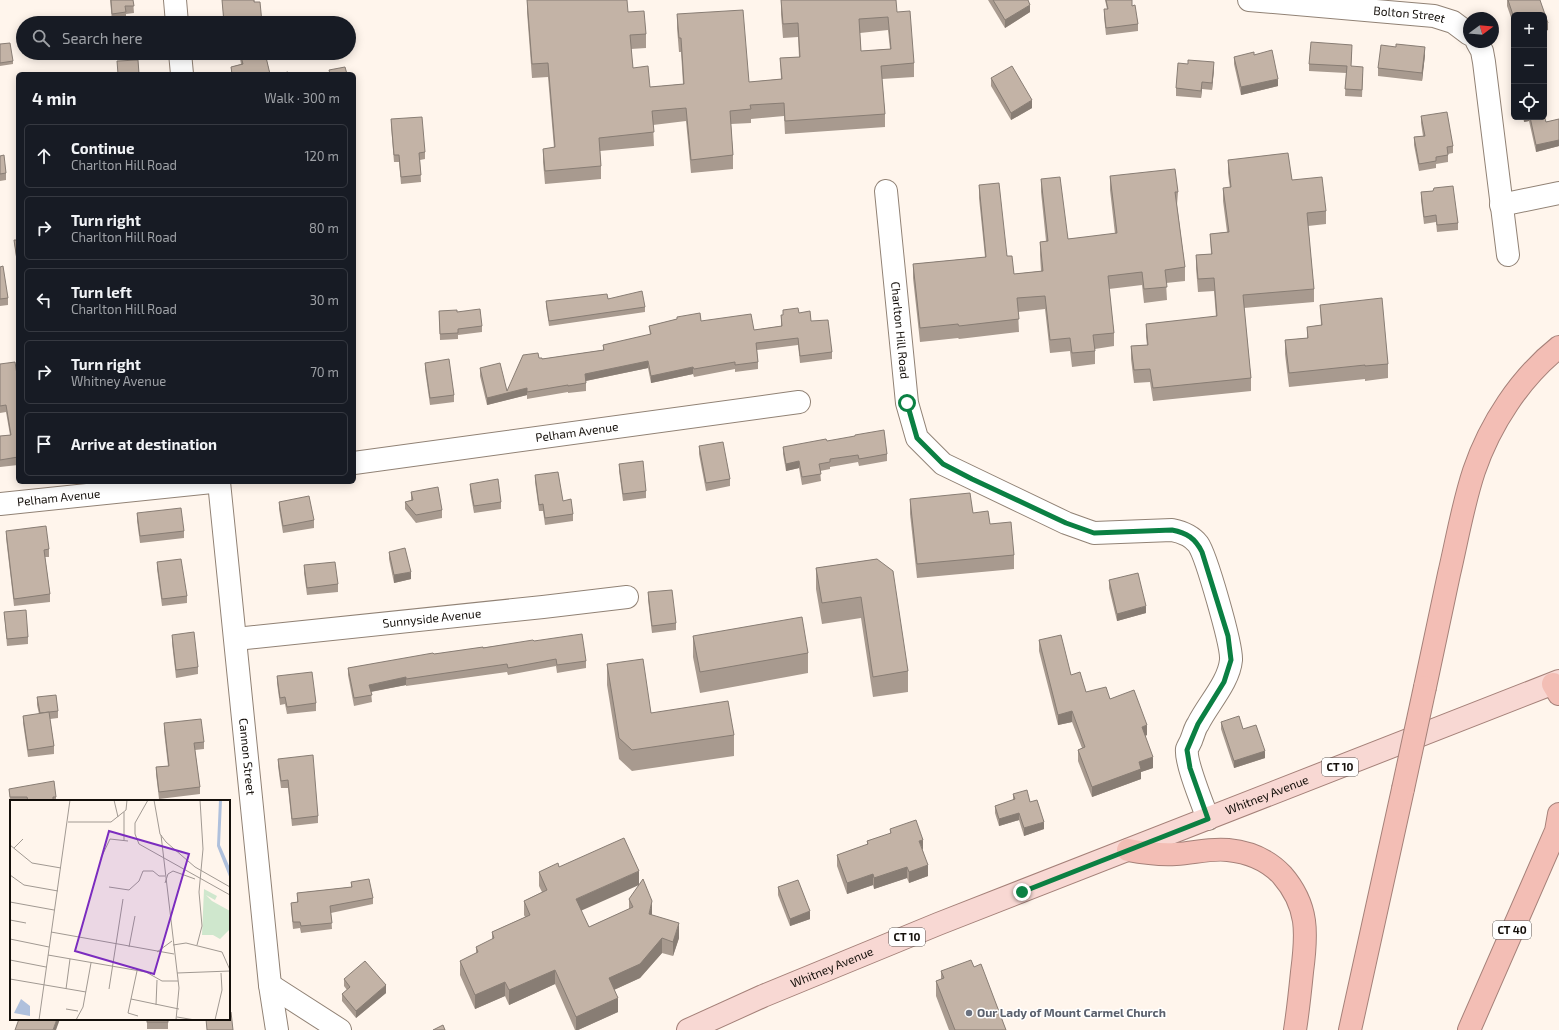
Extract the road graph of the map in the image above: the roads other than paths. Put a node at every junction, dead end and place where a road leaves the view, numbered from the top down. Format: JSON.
{"nodes":[{"id":1,"x":175,"y":0,"type":"edge"},
{"id":2,"x":1249,"y":0,"type":"edge"},
{"id":3,"x":176,"y":16,"type":"edge"},
{"id":4,"x":1463,"y":30,"type":"edge"},
{"id":5,"x":1480,"y":48,"type":"edge"},
{"id":6,"x":181,"y":60,"type":"edge"},
{"id":7,"x":182,"y":72,"type":"edge"},
{"id":8,"x":886,"y":191,"type":"dead end"},
{"id":9,"x":1559,"y":193,"type":"edge"},
{"id":10,"x":1501,"y":205,"type":"junction"},
{"id":11,"x":1508,"y":254,"type":"dead end"},
{"id":12,"x":1559,"y":347,"type":"edge"},
{"id":13,"x":799,"y":402,"type":"dead end"},
{"id":14,"x":356,"y":463,"type":"edge"},
{"id":15,"x":193,"y":484,"type":"edge"},
{"id":16,"x":220,"y":484,"type":"edge"},
{"id":17,"x":0,"y":504,"type":"edge"},
{"id":18,"x":627,"y":597,"type":"dead end"},
{"id":19,"x":236,"y":639,"type":"junction"},
{"id":20,"x":1557,"y":687,"type":"edge"},
{"id":21,"x":1208,"y":819,"type":"junction"},
{"id":22,"x":1558,"y":825,"type":"edge"},
{"id":23,"x":1128,"y":850,"type":"junction"},
{"id":24,"x":270,"y":985,"type":"junction"},
{"id":25,"x":277,"y":1030,"type":"edge"},
{"id":26,"x":340,"y":1030,"type":"edge"},
{"id":27,"x":688,"y":1030,"type":"edge"},
{"id":28,"x":1295,"y":1030,"type":"edge"},
{"id":29,"x":1350,"y":1030,"type":"edge"},
{"id":30,"x":1469,"y":1030,"type":"edge"}],
"edges":[{"from":1,"to":3,"type":"street"},
{"from":2,"to":4,"type":"street","name":"Bolton Street"},
{"from":5,"to":10,"type":"street"},
{"from":6,"to":7,"type":"street"},
{"from":8,"to":21,"type":"street","name":"Charlton Hill Road"},
{"from":9,"to":10,"type":"street"},
{"from":10,"to":11,"type":"street"},
{"from":12,"to":29,"type":"highway","bridge":true},
{"from":13,"to":14,"type":"street","name":"Pelham Avenue"},
{"from":15,"to":17,"type":"street","name":"Pelham Avenue"},
{"from":16,"to":19,"type":"street","name":"Cannon Street"},
{"from":18,"to":19,"type":"street","name":"Sunnyside Avenue"},
{"from":19,"to":24,"type":"street","name":"Cannon Street"},
{"from":20,"to":21,"type":"main road","name":"Whitney Avenue","number":"CT 10"},
{"from":21,"to":23,"type":"main road","name":"Whitney Avenue","number":"CT 10"},
{"from":22,"to":30,"type":"highway","number":"CT 40"},
{"from":23,"to":27,"type":"main road","name":"Whitney Avenue","number":"CT 10"},
{"from":23,"to":28,"type":"highway"},
{"from":24,"to":25,"type":"street","name":"Cannon Street"},
{"from":24,"to":26,"type":"street"}]}
